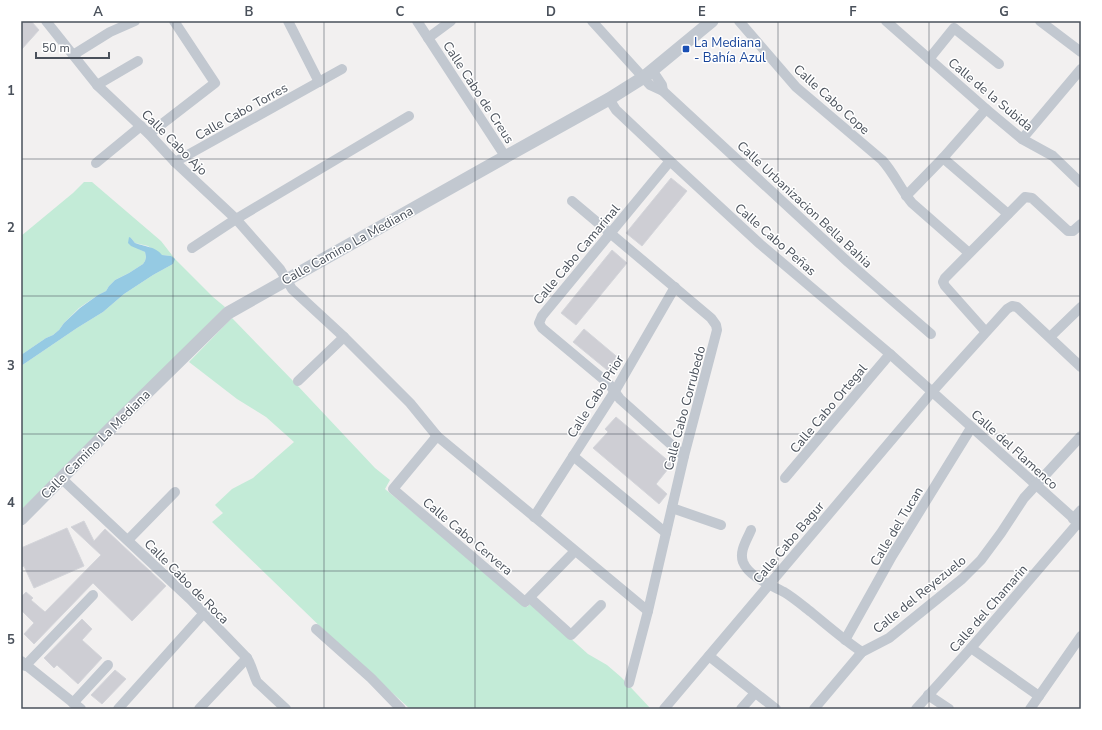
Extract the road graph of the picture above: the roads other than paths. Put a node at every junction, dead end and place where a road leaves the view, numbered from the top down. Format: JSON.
{"nodes":[{"id":1,"x":46,"y":21,"type":"edge"},
{"id":2,"x":135,"y":21,"type":"edge"},
{"id":3,"x":174,"y":21,"type":"edge"},
{"id":4,"x":288,"y":21,"type":"edge"},
{"id":5,"x":417,"y":21,"type":"edge"},
{"id":6,"x":451,"y":21,"type":"edge"},
{"id":7,"x":592,"y":21,"type":"edge"},
{"id":8,"x":712,"y":21,"type":"edge"},
{"id":9,"x":739,"y":21,"type":"edge"},
{"id":10,"x":886,"y":21,"type":"edge"},
{"id":11,"x":1040,"y":21,"type":"edge"},
{"id":12,"x":428,"y":38,"type":"junction"},
{"id":13,"x":1081,"y":52,"type":"edge"},
{"id":14,"x":73,"y":55,"type":"junction"},
{"id":15,"x":929,"y":59,"type":"junction"},
{"id":16,"x":138,"y":61,"type":"dead end"},
{"id":17,"x":999,"y":64,"type":"dead end"},
{"id":18,"x":342,"y":69,"type":"dead end"},
{"id":19,"x":1081,"y":69,"type":"edge"},
{"id":20,"x":647,"y":74,"type":"junction"},
{"id":21,"x":319,"y":82,"type":"junction"},
{"id":22,"x":97,"y":85,"type":"junction"},
{"id":23,"x":609,"y":99,"type":"junction"},
{"id":24,"x":986,"y":109,"type":"junction"},
{"id":25,"x":409,"y":116,"type":"dead end"},
{"id":26,"x":141,"y":126,"type":"junction"},
{"id":27,"x":149,"y":134,"type":"junction"},
{"id":28,"x":1022,"y":139,"type":"junction"},
{"id":29,"x":505,"y":156,"type":"junction"},
{"id":30,"x":943,"y":158,"type":"junction"},
{"id":31,"x":670,"y":161,"type":"junction"},
{"id":32,"x":175,"y":162,"type":"junction"},
{"id":33,"x":96,"y":163,"type":"dead end"},
{"id":34,"x":1081,"y":183,"type":"edge"},
{"id":35,"x":906,"y":196,"type":"junction"},
{"id":36,"x":572,"y":200,"type":"dead end"},
{"id":37,"x":1008,"y":214,"type":"junction"},
{"id":38,"x":236,"y":219,"type":"junction"},
{"id":39,"x":1081,"y":224,"type":"edge"},
{"id":40,"x":611,"y":233,"type":"junction"},
{"id":41,"x":192,"y":248,"type":"dead end"},
{"id":42,"x":969,"y":253,"type":"junction"},
{"id":43,"x":286,"y":280,"type":"junction"},
{"id":44,"x":675,"y":287,"type":"junction"},
{"id":45,"x":1081,"y":307,"type":"edge"},
{"id":46,"x":985,"y":331,"type":"junction"},
{"id":47,"x":931,"y":334,"type":"dead end"},
{"id":48,"x":344,"y":337,"type":"junction"},
{"id":49,"x":1050,"y":337,"type":"junction"},
{"id":50,"x":890,"y":354,"type":"junction"},
{"id":51,"x":1081,"y":367,"type":"edge"},
{"id":52,"x":298,"y":381,"type":"dead end"},
{"id":53,"x":615,"y":392,"type":"junction"},
{"id":54,"x":932,"y":392,"type":"junction"},
{"id":55,"x":971,"y":428,"type":"junction"},
{"id":56,"x":437,"y":436,"type":"junction"},
{"id":57,"x":1081,"y":436,"type":"edge"},
{"id":58,"x":573,"y":456,"type":"junction"},
{"id":59,"x":684,"y":456,"type":"junction"},
{"id":60,"x":61,"y":478,"type":"junction"},
{"id":61,"x":785,"y":478,"type":"dead end"},
{"id":62,"x":1036,"y":485,"type":"junction"},
{"id":63,"x":175,"y":492,"type":"dead end"},
{"id":64,"x":672,"y":508,"type":"junction"},
{"id":65,"x":1081,"y":510,"type":"edge"},
{"id":66,"x":534,"y":517,"type":"junction"},
{"id":67,"x":21,"y":519,"type":"edge"},
{"id":68,"x":1077,"y":522,"type":"edge"},
{"id":69,"x":722,"y":525,"type":"dead end"},
{"id":70,"x":751,"y":530,"type":"dead end"},
{"id":71,"x":666,"y":532,"type":"junction"},
{"id":72,"x":128,"y":540,"type":"junction"},
{"id":73,"x":575,"y":551,"type":"junction"},
{"id":74,"x":769,"y":585,"type":"junction"},
{"id":75,"x":93,"y":595,"type":"dead end"},
{"id":76,"x":528,"y":600,"type":"junction"},
{"id":77,"x":601,"y":605,"type":"dead end"},
{"id":78,"x":648,"y":611,"type":"junction"},
{"id":79,"x":204,"y":613,"type":"junction"},
{"id":80,"x":316,"y":629,"type":"dead end"},
{"id":81,"x":1081,"y":636,"type":"edge"},
{"id":82,"x":845,"y":640,"type":"junction"},
{"id":83,"x":971,"y":648,"type":"junction"},
{"id":84,"x":862,"y":652,"type":"junction"},
{"id":85,"x":709,"y":656,"type":"junction"},
{"id":86,"x":248,"y":658,"type":"junction"},
{"id":87,"x":23,"y":664,"type":"edge"},
{"id":88,"x":108,"y":664,"type":"dead end"},
{"id":89,"x":629,"y":683,"type":"dead end"},
{"id":90,"x":755,"y":693,"type":"junction"},
{"id":91,"x":928,"y":695,"type":"junction"},
{"id":92,"x":1039,"y":696,"type":"junction"},
{"id":93,"x":73,"y":703,"type":"junction"},
{"id":94,"x":81,"y":709,"type":"edge"},
{"id":95,"x":118,"y":709,"type":"edge"},
{"id":96,"x":199,"y":709,"type":"edge"},
{"id":97,"x":286,"y":709,"type":"edge"},
{"id":98,"x":401,"y":709,"type":"edge"},
{"id":99,"x":664,"y":709,"type":"edge"},
{"id":100,"x":741,"y":709,"type":"edge"},
{"id":101,"x":776,"y":709,"type":"edge"},
{"id":102,"x":814,"y":709,"type":"edge"},
{"id":103,"x":916,"y":709,"type":"edge"},
{"id":104,"x":949,"y":709,"type":"edge"},
{"id":105,"x":1030,"y":709,"type":"edge"}],
"edges":[{"from":1,"to":14,"type":"street","name":"Calle Cabo Ajo"},
{"from":2,"to":14,"type":"street"},
{"from":3,"to":27,"type":"street"},
{"from":4,"to":21,"type":"street"},
{"from":5,"to":12,"type":"street","name":"Calle Cabo de Creus"},
{"from":6,"to":12,"type":"street"},
{"from":7,"to":20,"type":"street","name":"Calle Urbanizacion Bella Bahia"},
{"from":8,"to":20,"type":"street","name":"Calle Camino La Mediana"},
{"from":9,"to":35,"type":"street","name":"Calle Cabo Cope"},
{"from":10,"to":15,"type":"street","name":"Calle de la Subida"},
{"from":11,"to":13,"type":"street"},
{"from":12,"to":29,"type":"street","name":"Calle Cabo de Creus"},
{"from":14,"to":22,"type":"street","name":"Calle Cabo Ajo"},
{"from":15,"to":17,"type":"street"},
{"from":15,"to":24,"type":"street","name":"Calle de la Subida"},
{"from":16,"to":22,"type":"street"},
{"from":18,"to":21,"type":"street","name":"Calle Cabo Torres"},
{"from":19,"to":28,"type":"street"},
{"from":20,"to":23,"type":"street","name":"Calle Camino La Mediana"},
{"from":20,"to":47,"type":"street","name":"Calle Urbanizacion Bella Bahia"},
{"from":21,"to":32,"type":"street","name":"Calle Cabo Torres"},
{"from":22,"to":26,"type":"street","name":"Calle Cabo Ajo"},
{"from":23,"to":29,"type":"street","name":"Calle Camino La Mediana"},
{"from":23,"to":31,"type":"street","name":"Calle Cabo Peñas"},
{"from":24,"to":28,"type":"street","name":"Calle de la Subida"},
{"from":24,"to":30,"type":"street"},
{"from":25,"to":38,"type":"street"},
{"from":26,"to":27,"type":"street","name":"Calle Cabo Ajo"},
{"from":26,"to":33,"type":"street"},
{"from":27,"to":32,"type":"street","name":"Calle Cabo Ajo"},
{"from":28,"to":34,"type":"street","name":"Calle de la Subida"},
{"from":29,"to":43,"type":"street","name":"Calle Camino La Mediana"},
{"from":30,"to":35,"type":"street"},
{"from":30,"to":37,"type":"street"},
{"from":31,"to":40,"type":"street","name":"Calle Cabo Camarinal"},
{"from":31,"to":50,"type":"street","name":"Calle Cabo Peñas"},
{"from":32,"to":38,"type":"street","name":"Calle Cabo Ajo"},
{"from":35,"to":42,"type":"street","name":"Calle Cabo Cope"},
{"from":36,"to":40,"type":"street","name":"Calle Cabo Corrubedo"},
{"from":37,"to":39,"type":"street"},
{"from":37,"to":42,"type":"street"},
{"from":38,"to":41,"type":"street"},
{"from":38,"to":43,"type":"street","name":"Calle Cabo Ajo"},
{"from":40,"to":44,"type":"street","name":"Calle Cabo Corrubedo"},
{"from":40,"to":53,"type":"street","name":"Calle Cabo Camarinal"},
{"from":42,"to":46,"type":"street"},
{"from":43,"to":48,"type":"street"},
{"from":43,"to":60,"type":"street","name":"Calle Camino La Mediana"},
{"from":44,"to":53,"type":"street","name":"Calle Cabo Prior"},
{"from":44,"to":59,"type":"street","name":"Calle Cabo Corrubedo"},
{"from":45,"to":49,"type":"street"},
{"from":46,"to":49,"type":"street","name":"Calle Cabo Bagur"},
{"from":46,"to":54,"type":"street","name":"Calle Cabo Bagur"},
{"from":48,"to":52,"type":"street"},
{"from":48,"to":56,"type":"street"},
{"from":49,"to":51,"type":"street"},
{"from":50,"to":54,"type":"street","name":"Calle Cabo Peñas"},
{"from":50,"to":61,"type":"street","name":"Calle Cabo Ortegal"},
{"from":53,"to":58,"type":"street","name":"Calle Cabo Prior"},
{"from":53,"to":59,"type":"street","name":"Calle Cabo Camarinal"},
{"from":54,"to":55,"type":"street","name":"Calle del Flamenco"},
{"from":54,"to":74,"type":"street","name":"Calle Cabo Bagur"},
{"from":55,"to":62,"type":"street","name":"Calle del Flamenco"},
{"from":55,"to":82,"type":"street","name":"Calle del Tucan"},
{"from":56,"to":66,"type":"street"},
{"from":56,"to":76,"type":"street","name":"Calle Cabo Cervera"},
{"from":57,"to":62,"type":"street","name":"Calle del Reyezuelo"},
{"from":58,"to":66,"type":"street","name":"Calle Cabo Prior"},
{"from":58,"to":71,"type":"street"},
{"from":59,"to":64,"type":"street","name":"Calle Cabo Corrubedo"},
{"from":60,"to":67,"type":"street","name":"Calle Camino La Mediana"},
{"from":60,"to":72,"type":"street","name":"Calle Cabo de Roca"},
{"from":62,"to":68,"type":"street","name":"Calle del Flamenco"},
{"from":62,"to":84,"type":"street","name":"Calle del Reyezuelo"},
{"from":63,"to":72,"type":"street"},
{"from":64,"to":69,"type":"street"},
{"from":64,"to":71,"type":"street","name":"Calle Cabo Corrubedo"},
{"from":65,"to":68,"type":"street","name":"Calle del Chamarin"},
{"from":66,"to":73,"type":"street"},
{"from":68,"to":83,"type":"street","name":"Calle del Chamarin"},
{"from":70,"to":74,"type":"street"},
{"from":71,"to":78,"type":"street","name":"Calle Cabo Corrubedo"},
{"from":72,"to":79,"type":"street","name":"Calle Cabo de Roca"},
{"from":73,"to":76,"type":"street"},
{"from":73,"to":78,"type":"street"},
{"from":74,"to":82,"type":"street"},
{"from":74,"to":85,"type":"street","name":"Calle Cabo Bagur"},
{"from":75,"to":87,"type":"street"},
{"from":76,"to":77,"type":"street","name":"Calle Cabo Cervera"},
{"from":78,"to":89,"type":"street","name":"Calle Cabo Corrubedo"},
{"from":79,"to":86,"type":"street","name":"Calle Cabo de Roca"},
{"from":79,"to":95,"type":"street"},
{"from":80,"to":98,"type":"street"},
{"from":81,"to":92,"type":"street"},
{"from":82,"to":84,"type":"street"},
{"from":83,"to":91,"type":"street","name":"Calle del Chamarin"},
{"from":83,"to":92,"type":"street"},
{"from":84,"to":102,"type":"street","name":"Calle del Reyezuelo"},
{"from":85,"to":90,"type":"street"},
{"from":85,"to":99,"type":"street","name":"Calle Cabo Bagur"},
{"from":86,"to":96,"type":"street"},
{"from":86,"to":97,"type":"street","name":"Calle Cabo de Roca"},
{"from":87,"to":93,"type":"street"},
{"from":88,"to":93,"type":"street"},
{"from":90,"to":100,"type":"street"},
{"from":90,"to":101,"type":"street"},
{"from":91,"to":103,"type":"street","name":"Calle del Chamarin"},
{"from":91,"to":104,"type":"street"},
{"from":92,"to":105,"type":"street"},
{"from":93,"to":94,"type":"street"}]}
